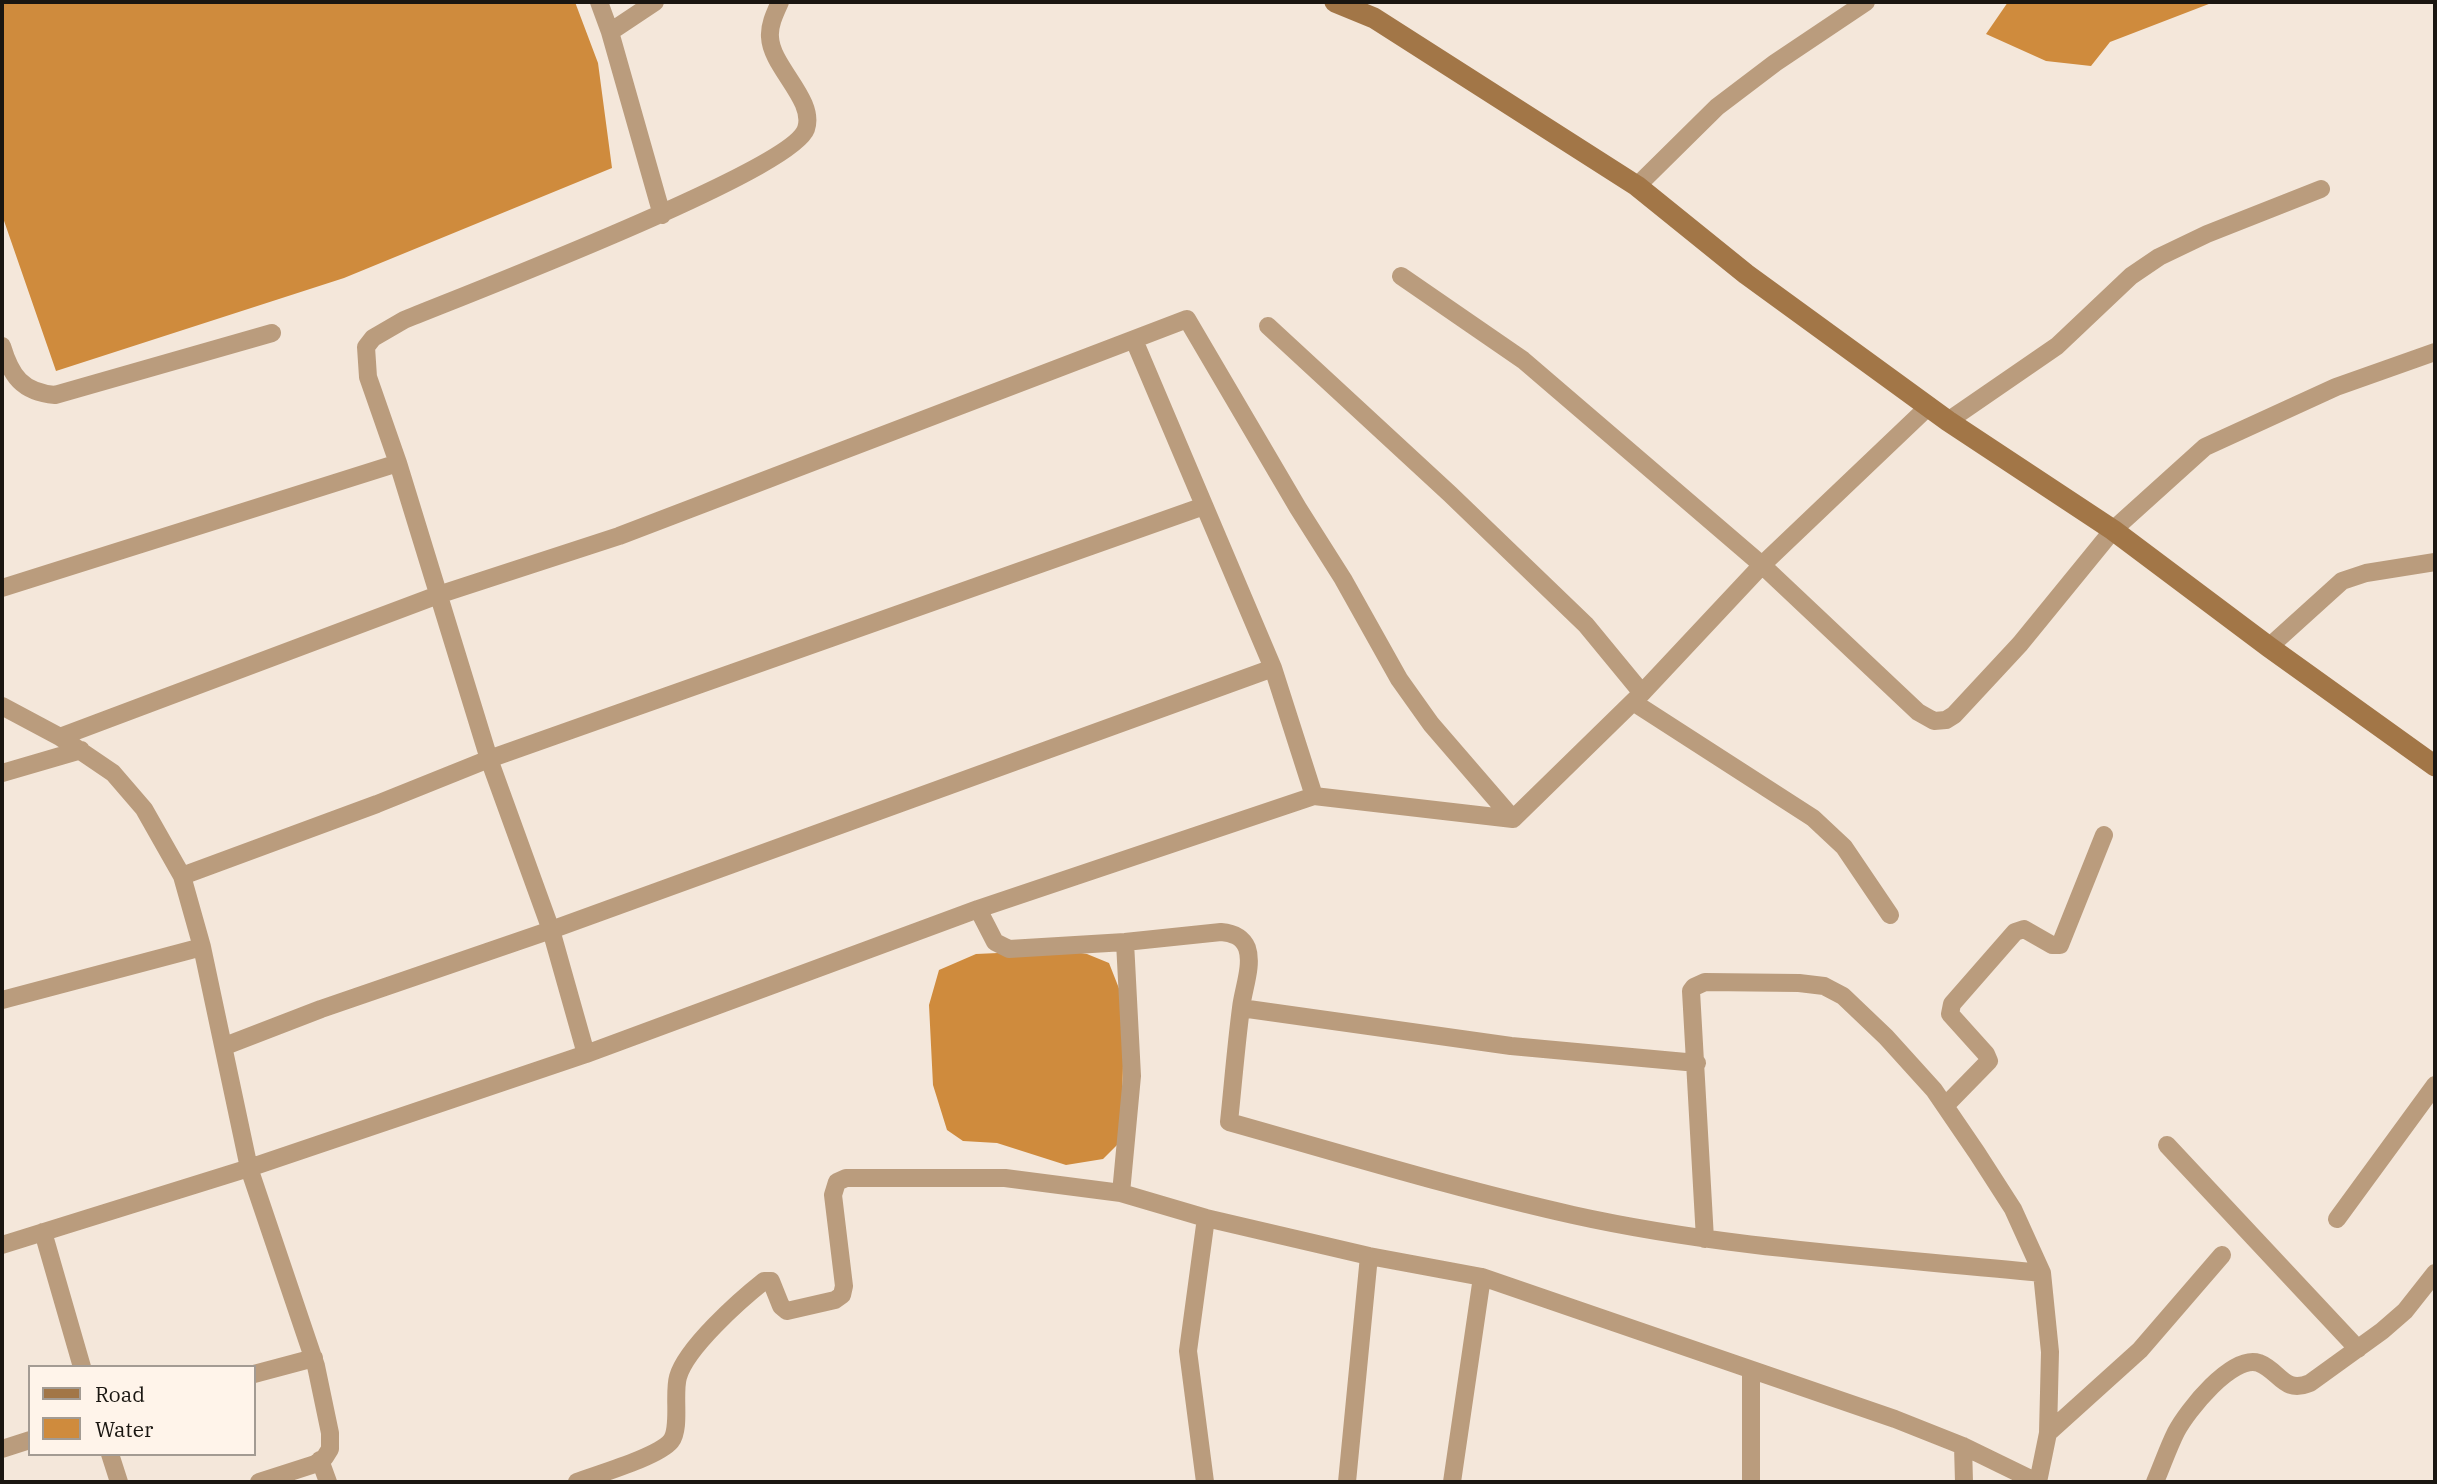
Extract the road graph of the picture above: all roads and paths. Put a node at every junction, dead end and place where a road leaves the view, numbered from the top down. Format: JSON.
{"nodes":[{"id":1,"x":599,"y":2,"type":"edge"},
{"id":2,"x":655,"y":2,"type":"edge"},
{"id":3,"x":780,"y":2,"type":"edge"},
{"id":4,"x":1335,"y":2,"type":"edge"},
{"id":5,"x":1866,"y":2,"type":"edge"},
{"id":6,"x":610,"y":32,"type":"junction"},
{"id":7,"x":1637,"y":186,"type":"junction"},
{"id":8,"x":2320,"y":189,"type":"dead end"},
{"id":9,"x":662,"y":215,"type":"junction"},
{"id":10,"x":1401,"y":276,"type":"dead end"},
{"id":11,"x":1268,"y":326,"type":"dead end"},
{"id":12,"x":272,"y":333,"type":"dead end"},
{"id":13,"x":1134,"y":340,"type":"junction"},
{"id":14,"x":2,"y":346,"type":"edge"},
{"id":15,"x":2435,"y":352,"type":"edge"},
{"id":16,"x":1929,"y":406,"type":"junction"},
{"id":17,"x":1948,"y":421,"type":"junction"},
{"id":18,"x":398,"y":463,"type":"junction"},
{"id":19,"x":1204,"y":506,"type":"junction"},
{"id":20,"x":2113,"y":530,"type":"junction"},
{"id":21,"x":2435,"y":562,"type":"edge"},
{"id":22,"x":1762,"y":565,"type":"junction"},
{"id":23,"x":2,"y":588,"type":"edge"},
{"id":24,"x":438,"y":595,"type":"junction"},
{"id":25,"x":2269,"y":647,"type":"junction"},
{"id":26,"x":1273,"y":668,"type":"junction"},
{"id":27,"x":1637,"y":698,"type":"junction"},
{"id":28,"x":2,"y":706,"type":"edge"},
{"id":29,"x":60,"y":737,"type":"junction"},
{"id":30,"x":81,"y":750,"type":"junction"},
{"id":31,"x":489,"y":758,"type":"junction"},
{"id":32,"x":2435,"y":766,"type":"edge"},
{"id":33,"x":2,"y":773,"type":"edge"},
{"id":34,"x":1314,"y":796,"type":"junction"},
{"id":35,"x":1513,"y":818,"type":"junction"},
{"id":36,"x":2104,"y":835,"type":"dead end"},
{"id":37,"x":182,"y":876,"type":"junction"},
{"id":38,"x":978,"y":909,"type":"junction"},
{"id":39,"x":1890,"y":915,"type":"dead end"},
{"id":40,"x":551,"y":930,"type":"junction"},
{"id":41,"x":1125,"y":942,"type":"junction"},
{"id":42,"x":202,"y":947,"type":"junction"},
{"id":43,"x":2,"y":1000,"type":"edge"},
{"id":44,"x":1241,"y":1008,"type":"junction"},
{"id":45,"x":225,"y":1046,"type":"junction"},
{"id":46,"x":586,"y":1054,"type":"junction"},
{"id":47,"x":1696,"y":1063,"type":"junction"},
{"id":48,"x":2435,"y":1085,"type":"edge"},
{"id":49,"x":1945,"y":1106,"type":"junction"},
{"id":50,"x":2167,"y":1145,"type":"dead end"},
{"id":51,"x":249,"y":1168,"type":"junction"},
{"id":52,"x":1121,"y":1193,"type":"junction"},
{"id":53,"x":1206,"y":1218,"type":"junction"},
{"id":54,"x":2337,"y":1219,"type":"dead end"},
{"id":55,"x":43,"y":1232,"type":"junction"},
{"id":56,"x":1705,"y":1239,"type":"junction"},
{"id":57,"x":2,"y":1245,"type":"edge"},
{"id":58,"x":2222,"y":1255,"type":"dead end"},
{"id":59,"x":1369,"y":1256,"type":"junction"},
{"id":60,"x":2042,"y":1273,"type":"junction"},
{"id":61,"x":2435,"y":1273,"type":"edge"},
{"id":62,"x":1482,"y":1277,"type":"junction"},
{"id":63,"x":2358,"y":1349,"type":"junction"},
{"id":64,"x":314,"y":1358,"type":"junction"},
{"id":65,"x":81,"y":1365,"type":"edge"},
{"id":66,"x":1751,"y":1370,"type":"junction"},
{"id":67,"x":256,"y":1373,"type":"edge"},
{"id":68,"x":2048,"y":1433,"type":"junction"},
{"id":69,"x":28,"y":1441,"type":"edge"},
{"id":70,"x":1963,"y":1446,"type":"junction"},
{"id":71,"x":2,"y":1448,"type":"edge"},
{"id":72,"x":111,"y":1456,"type":"edge"},
{"id":73,"x":320,"y":1460,"type":"junction"},
{"id":74,"x":119,"y":1482,"type":"edge"},
{"id":75,"x":259,"y":1482,"type":"edge"},
{"id":76,"x":328,"y":1482,"type":"edge"},
{"id":77,"x":577,"y":1482,"type":"edge"},
{"id":78,"x":1205,"y":1482,"type":"edge"},
{"id":79,"x":1347,"y":1482,"type":"edge"},
{"id":80,"x":1451,"y":1482,"type":"edge"},
{"id":81,"x":1751,"y":1482,"type":"edge"},
{"id":82,"x":1964,"y":1482,"type":"edge"},
{"id":83,"x":2038,"y":1482,"type":"edge"},
{"id":84,"x":2155,"y":1482,"type":"edge"}],
"edges":[{"from":1,"to":6,"type":"street"},
{"from":2,"to":6,"type":"street"},
{"from":3,"to":9,"type":"street"},
{"from":4,"to":7,"type":"main road"},
{"from":5,"to":7,"type":"street"},
{"from":6,"to":9,"type":"street"},
{"from":7,"to":16,"type":"main road"},
{"from":8,"to":17,"type":"street"},
{"from":9,"to":18,"type":"street"},
{"from":10,"to":22,"type":"street"},
{"from":11,"to":27,"type":"street"},
{"from":12,"to":14,"type":"street"},
{"from":13,"to":19,"type":"street"},
{"from":13,"to":24,"type":"street"},
{"from":13,"to":35,"type":"street"},
{"from":15,"to":20,"type":"street"},
{"from":16,"to":17,"type":"main road"},
{"from":16,"to":22,"type":"street"},
{"from":17,"to":20,"type":"main road"},
{"from":18,"to":23,"type":"street"},
{"from":18,"to":24,"type":"street"},
{"from":19,"to":26,"type":"street"},
{"from":19,"to":31,"type":"street"},
{"from":20,"to":22,"type":"street"},
{"from":20,"to":25,"type":"main road"},
{"from":21,"to":25,"type":"street"},
{"from":22,"to":27,"type":"street"},
{"from":24,"to":29,"type":"street"},
{"from":24,"to":31,"type":"street"},
{"from":25,"to":32,"type":"main road"},
{"from":26,"to":34,"type":"street"},
{"from":26,"to":40,"type":"street"},
{"from":27,"to":35,"type":"street"},
{"from":27,"to":39,"type":"street"},
{"from":28,"to":29,"type":"street"},
{"from":29,"to":30,"type":"street"},
{"from":30,"to":33,"type":"street"},
{"from":30,"to":37,"type":"street"},
{"from":31,"to":37,"type":"street"},
{"from":31,"to":40,"type":"street"},
{"from":34,"to":35,"type":"street"},
{"from":34,"to":38,"type":"street"},
{"from":36,"to":49,"type":"street"},
{"from":37,"to":42,"type":"street"},
{"from":38,"to":41,"type":"street"},
{"from":38,"to":46,"type":"street"},
{"from":40,"to":45,"type":"street"},
{"from":40,"to":46,"type":"street"},
{"from":41,"to":44,"type":"street"},
{"from":41,"to":52,"type":"street"},
{"from":42,"to":43,"type":"street"},
{"from":42,"to":45,"type":"street"},
{"from":44,"to":47,"type":"street"},
{"from":44,"to":56,"type":"street"},
{"from":45,"to":51,"type":"street"},
{"from":46,"to":51,"type":"street"},
{"from":47,"to":49,"type":"street"},
{"from":47,"to":56,"type":"street"},
{"from":48,"to":54,"type":"street"},
{"from":49,"to":60,"type":"street"},
{"from":50,"to":63,"type":"street"},
{"from":51,"to":55,"type":"street"},
{"from":51,"to":64,"type":"street"},
{"from":52,"to":53,"type":"street"},
{"from":52,"to":77,"type":"street"},
{"from":53,"to":59,"type":"street"},
{"from":53,"to":78,"type":"street"},
{"from":55,"to":57,"type":"street"},
{"from":55,"to":65,"type":"street"},
{"from":56,"to":60,"type":"street"},
{"from":58,"to":68,"type":"street"},
{"from":59,"to":62,"type":"street"},
{"from":59,"to":79,"type":"street"},
{"from":60,"to":68,"type":"street"},
{"from":61,"to":63,"type":"street"},
{"from":62,"to":66,"type":"street"},
{"from":62,"to":80,"type":"street"},
{"from":63,"to":84,"type":"street"},
{"from":64,"to":67,"type":"street"},
{"from":64,"to":73,"type":"street"},
{"from":66,"to":70,"type":"street"},
{"from":66,"to":81,"type":"street"},
{"from":68,"to":83,"type":"street"},
{"from":69,"to":71,"type":"street"},
{"from":70,"to":82,"type":"street"},
{"from":70,"to":83,"type":"street"},
{"from":72,"to":74,"type":"street"},
{"from":73,"to":75,"type":"street"},
{"from":73,"to":76,"type":"street"}]}
